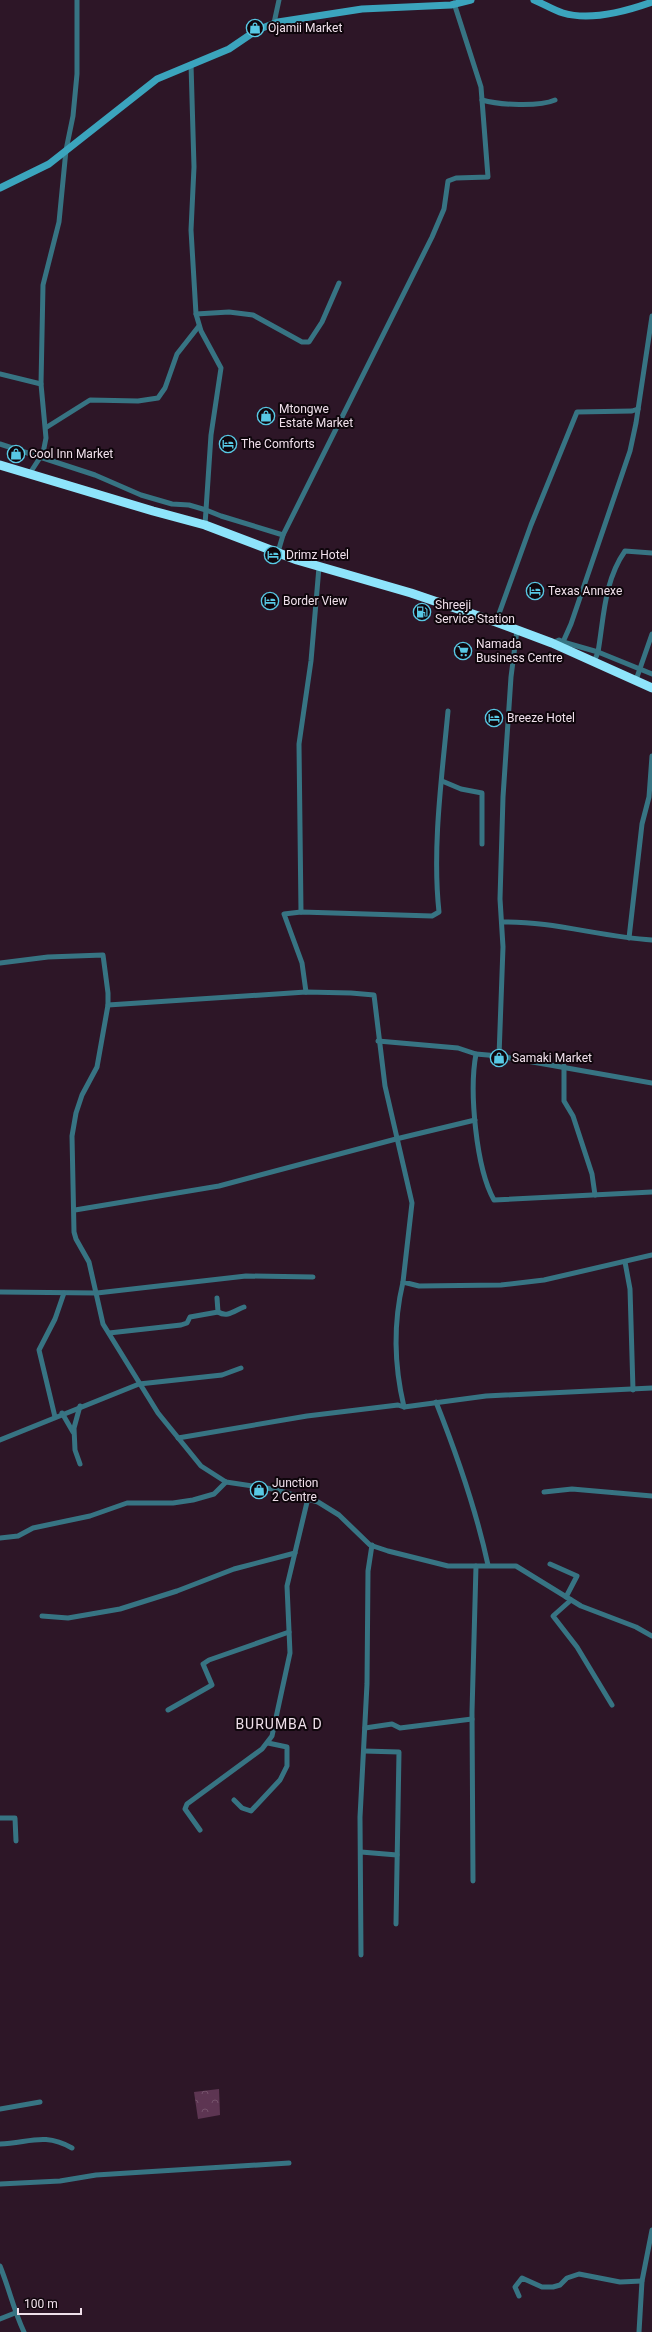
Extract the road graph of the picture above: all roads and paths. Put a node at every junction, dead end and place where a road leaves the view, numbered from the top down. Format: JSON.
{"nodes":[{"id":1,"x":77,"y":0,"type":"edge"},
{"id":2,"x":279,"y":0,"type":"edge"},
{"id":3,"x":471,"y":0,"type":"edge"},
{"id":4,"x":534,"y":0,"type":"edge"},
{"id":5,"x":542,"y":2,"type":"edge"},
{"id":6,"x":652,"y":2,"type":"edge"},
{"id":7,"x":454,"y":3,"type":"junction"},
{"id":8,"x":274,"y":24,"type":"junction"},
{"id":9,"x":191,"y":64,"type":"junction"},
{"id":10,"x":482,"y":100,"type":"junction"},
{"id":11,"x":555,"y":100,"type":"dead end"},
{"id":12,"x":66,"y":150,"type":"junction"},
{"id":13,"x":0,"y":188,"type":"edge"},
{"id":14,"x":339,"y":283,"type":"dead end"},
{"id":15,"x":196,"y":314,"type":"junction"},
{"id":16,"x":652,"y":316,"type":"edge"},
{"id":17,"x":199,"y":326,"type":"junction"},
{"id":18,"x":0,"y":374,"type":"edge"},
{"id":19,"x":41,"y":384,"type":"junction"},
{"id":20,"x":638,"y":409,"type":"junction"},
{"id":21,"x":47,"y":427,"type":"dead end"},
{"id":22,"x":0,"y":444,"type":"edge"},
{"id":23,"x":41,"y":457,"type":"junction"},
{"id":24,"x":0,"y":465,"type":"edge"},
{"id":25,"x":30,"y":473,"type":"junction"},
{"id":26,"x":206,"y":510,"type":"junction"},
{"id":27,"x":205,"y":525,"type":"junction"},
{"id":28,"x":283,"y":535,"type":"junction"},
{"id":29,"x":278,"y":552,"type":"junction"},
{"id":30,"x":652,"y":553,"type":"edge"},
{"id":31,"x":319,"y":567,"type":"junction"},
{"id":32,"x":496,"y":622,"type":"junction"},
{"id":33,"x":517,"y":630,"type":"junction"},
{"id":34,"x":652,"y":634,"type":"edge"},
{"id":35,"x":563,"y":642,"type":"junction"},
{"id":36,"x":552,"y":643,"type":"junction"},
{"id":37,"x":598,"y":652,"type":"junction"},
{"id":38,"x":594,"y":662,"type":"junction"},
{"id":39,"x":641,"y":669,"type":"junction"},
{"id":40,"x":652,"y":674,"type":"edge"},
{"id":41,"x":636,"y":680,"type":"junction"},
{"id":42,"x":652,"y":688,"type":"edge"},
{"id":43,"x":448,"y":711,"type":"dead end"},
{"id":44,"x":652,"y":756,"type":"edge"},
{"id":45,"x":442,"y":781,"type":"junction"},
{"id":46,"x":482,"y":844,"type":"dead end"},
{"id":47,"x":301,"y":912,"type":"junction"},
{"id":48,"x":502,"y":922,"type":"junction"},
{"id":49,"x":629,"y":938,"type":"junction"},
{"id":50,"x":652,"y":940,"type":"edge"},
{"id":51,"x":0,"y":963,"type":"edge"},
{"id":52,"x":306,"y":992,"type":"junction"},
{"id":53,"x":108,"y":1005,"type":"junction"},
{"id":54,"x":378,"y":1041,"type":"junction"},
{"id":55,"x":476,"y":1054,"type":"junction"},
{"id":56,"x":499,"y":1056,"type":"junction"},
{"id":57,"x":564,"y":1066,"type":"junction"},
{"id":58,"x":652,"y":1083,"type":"edge"},
{"id":59,"x":475,"y":1120,"type":"junction"},
{"id":60,"x":396,"y":1138,"type":"junction"},
{"id":61,"x":652,"y":1192,"type":"edge"},
{"id":62,"x":595,"y":1195,"type":"junction"},
{"id":63,"x":75,"y":1210,"type":"junction"},
{"id":64,"x":652,"y":1255,"type":"edge"},
{"id":65,"x":625,"y":1262,"type":"junction"},
{"id":66,"x":313,"y":1277,"type":"dead end"},
{"id":67,"x":403,"y":1282,"type":"junction"},
{"id":68,"x":0,"y":1292,"type":"edge"},
{"id":69,"x":64,"y":1293,"type":"junction"},
{"id":70,"x":97,"y":1293,"type":"junction"},
{"id":71,"x":217,"y":1298,"type":"dead end"},
{"id":72,"x":244,"y":1307,"type":"dead end"},
{"id":73,"x":218,"y":1312,"type":"junction"},
{"id":74,"x":108,"y":1333,"type":"junction"},
{"id":75,"x":242,"y":1368,"type":"dead end"},
{"id":76,"x":139,"y":1384,"type":"junction"},
{"id":77,"x":652,"y":1388,"type":"edge"},
{"id":78,"x":633,"y":1390,"type":"junction"},
{"id":79,"x":436,"y":1402,"type":"junction"},
{"id":80,"x":80,"y":1406,"type":"junction"},
{"id":81,"x":404,"y":1407,"type":"junction"},
{"id":82,"x":62,"y":1413,"type":"junction"},
{"id":83,"x":55,"y":1417,"type":"junction"},
{"id":84,"x":74,"y":1438,"type":"junction"},
{"id":85,"x":178,"y":1438,"type":"junction"},
{"id":86,"x":0,"y":1440,"type":"edge"},
{"id":87,"x":80,"y":1464,"type":"dead end"},
{"id":88,"x":226,"y":1482,"type":"junction"},
{"id":89,"x":544,"y":1492,"type":"dead end"},
{"id":90,"x":652,"y":1496,"type":"edge"},
{"id":91,"x":308,"y":1498,"type":"junction"},
{"id":92,"x":0,"y":1538,"type":"edge"},
{"id":93,"x":372,"y":1545,"type":"junction"},
{"id":94,"x":296,"y":1553,"type":"junction"},
{"id":95,"x":550,"y":1564,"type":"dead end"},
{"id":96,"x":488,"y":1565,"type":"junction"},
{"id":97,"x":476,"y":1566,"type":"junction"},
{"id":98,"x":566,"y":1596,"type":"junction"},
{"id":99,"x":571,"y":1600,"type":"junction"},
{"id":100,"x":42,"y":1616,"type":"dead end"},
{"id":101,"x":289,"y":1632,"type":"junction"},
{"id":102,"x":652,"y":1636,"type":"edge"},
{"id":103,"x":612,"y":1705,"type":"dead end"},
{"id":104,"x":168,"y":1710,"type":"dead end"},
{"id":105,"x":472,"y":1719,"type":"junction"},
{"id":106,"x":365,"y":1728,"type":"junction"},
{"id":107,"x":268,"y":1743,"type":"junction"},
{"id":108,"x":364,"y":1751,"type":"junction"},
{"id":109,"x":234,"y":1800,"type":"dead end"},
{"id":110,"x":0,"y":1818,"type":"edge"},
{"id":111,"x":200,"y":1830,"type":"dead end"},
{"id":112,"x":16,"y":1841,"type":"dead end"},
{"id":113,"x":361,"y":1852,"type":"junction"},
{"id":114,"x":397,"y":1855,"type":"junction"},
{"id":115,"x":473,"y":1881,"type":"dead end"},
{"id":116,"x":396,"y":1924,"type":"dead end"},
{"id":117,"x":361,"y":1955,"type":"dead end"},
{"id":118,"x":40,"y":2102,"type":"dead end"},
{"id":119,"x":0,"y":2109,"type":"edge"},
{"id":120,"x":0,"y":2144,"type":"edge"},
{"id":121,"x":72,"y":2148,"type":"dead end"},
{"id":122,"x":289,"y":2163,"type":"dead end"},
{"id":123,"x":0,"y":2184,"type":"edge"},
{"id":124,"x":652,"y":2230,"type":"edge"},
{"id":125,"x":0,"y":2266,"type":"edge"},
{"id":126,"x":642,"y":2281,"type":"junction"},
{"id":127,"x":519,"y":2296,"type":"dead end"},
{"id":128,"x":15,"y":2313,"type":"junction"},
{"id":129,"x":0,"y":2319,"type":"edge"},
{"id":130,"x":24,"y":2332,"type":"edge"},
{"id":131,"x":639,"y":2332,"type":"edge"}],
"edges":[{"from":1,"to":12,"type":"street"},
{"from":2,"to":8,"type":"street"},
{"from":3,"to":7,"type":"street"},
{"from":4,"to":5,"type":"street"},
{"from":5,"to":6,"type":"street"},
{"from":7,"to":8,"type":"street"},
{"from":7,"to":10,"type":"street"},
{"from":8,"to":9,"type":"street"},
{"from":9,"to":12,"type":"street"},
{"from":9,"to":15,"type":"street"},
{"from":10,"to":11,"type":"street"},
{"from":10,"to":28,"type":"street"},
{"from":12,"to":13,"type":"street"},
{"from":12,"to":19,"type":"street"},
{"from":14,"to":15,"type":"street"},
{"from":15,"to":17,"type":"street"},
{"from":16,"to":20,"type":"street"},
{"from":17,"to":21,"type":"street"},
{"from":17,"to":26,"type":"street"},
{"from":18,"to":19,"type":"street"},
{"from":19,"to":23,"type":"street"},
{"from":20,"to":32,"type":"street"},
{"from":20,"to":35,"type":"street"},
{"from":22,"to":23,"type":"street"},
{"from":23,"to":25,"type":"street"},
{"from":23,"to":26,"type":"street"},
{"from":24,"to":25,"type":"highway"},
{"from":25,"to":27,"type":"highway"},
{"from":26,"to":27,"type":"street"},
{"from":26,"to":28,"type":"street"},
{"from":27,"to":29,"type":"highway"},
{"from":28,"to":29,"type":"street"},
{"from":29,"to":31,"type":"highway"},
{"from":30,"to":37,"type":"street"},
{"from":31,"to":32,"type":"highway"},
{"from":31,"to":47,"type":"street"},
{"from":32,"to":33,"type":"highway"},
{"from":33,"to":36,"type":"highway"},
{"from":33,"to":48,"type":"street"},
{"from":34,"to":39,"type":"street"},
{"from":35,"to":36,"type":"street"},
{"from":35,"to":37,"type":"street"},
{"from":36,"to":38,"type":"highway"},
{"from":37,"to":38,"type":"street"},
{"from":37,"to":39,"type":"street"},
{"from":38,"to":41,"type":"highway"},
{"from":39,"to":40,"type":"street"},
{"from":39,"to":41,"type":"street"},
{"from":41,"to":42,"type":"highway"},
{"from":43,"to":45,"type":"street"},
{"from":44,"to":49,"type":"street"},
{"from":45,"to":46,"type":"street"},
{"from":45,"to":47,"type":"street"},
{"from":47,"to":52,"type":"street"},
{"from":48,"to":49,"type":"street"},
{"from":48,"to":56,"type":"street"},
{"from":49,"to":50,"type":"street"},
{"from":51,"to":53,"type":"street"},
{"from":52,"to":53,"type":"street"},
{"from":52,"to":54,"type":"street"},
{"from":53,"to":63,"type":"street"},
{"from":54,"to":55,"type":"street"},
{"from":54,"to":60,"type":"street"},
{"from":55,"to":56,"type":"street"},
{"from":55,"to":59,"type":"street"},
{"from":56,"to":57,"type":"street"},
{"from":57,"to":58,"type":"street"},
{"from":57,"to":62,"type":"street"},
{"from":59,"to":60,"type":"street"},
{"from":59,"to":62,"type":"street"},
{"from":60,"to":63,"type":"street"},
{"from":60,"to":67,"type":"street"},
{"from":61,"to":62,"type":"street"},
{"from":63,"to":70,"type":"street"},
{"from":64,"to":65,"type":"street"},
{"from":65,"to":67,"type":"street"},
{"from":65,"to":78,"type":"street"},
{"from":66,"to":70,"type":"street"},
{"from":67,"to":81,"type":"street"},
{"from":68,"to":69,"type":"street"},
{"from":69,"to":70,"type":"street"},
{"from":69,"to":83,"type":"street"},
{"from":70,"to":74,"type":"street"},
{"from":71,"to":73,"type":"street"},
{"from":72,"to":73,"type":"street"},
{"from":73,"to":74,"type":"street"},
{"from":74,"to":76,"type":"street"},
{"from":75,"to":76,"type":"street"},
{"from":76,"to":80,"type":"street"},
{"from":76,"to":85,"type":"street"},
{"from":77,"to":78,"type":"street"},
{"from":78,"to":79,"type":"street"},
{"from":79,"to":81,"type":"street"},
{"from":79,"to":96,"type":"street"},
{"from":80,"to":82,"type":"street"},
{"from":80,"to":84,"type":"street"},
{"from":81,"to":85,"type":"street"},
{"from":82,"to":83,"type":"street"},
{"from":82,"to":84,"type":"street"},
{"from":83,"to":86,"type":"street"},
{"from":84,"to":87,"type":"street"},
{"from":85,"to":88,"type":"street"},
{"from":88,"to":91,"type":"street"},
{"from":88,"to":92,"type":"street"},
{"from":89,"to":90,"type":"street"},
{"from":91,"to":93,"type":"street"},
{"from":91,"to":94,"type":"street"},
{"from":93,"to":97,"type":"street"},
{"from":93,"to":106,"type":"street"},
{"from":94,"to":100,"type":"street"},
{"from":94,"to":101,"type":"street"},
{"from":95,"to":98,"type":"street"},
{"from":96,"to":97,"type":"street"},
{"from":96,"to":98,"type":"street"},
{"from":97,"to":105,"type":"street"},
{"from":98,"to":99,"type":"street"},
{"from":99,"to":102,"type":"street"},
{"from":99,"to":103,"type":"street"},
{"from":101,"to":104,"type":"street"},
{"from":101,"to":107,"type":"street"},
{"from":105,"to":106,"type":"street"},
{"from":105,"to":115,"type":"street"},
{"from":106,"to":108,"type":"street"},
{"from":107,"to":109,"type":"street"},
{"from":107,"to":111,"type":"street"},
{"from":108,"to":113,"type":"street"},
{"from":108,"to":114,"type":"street"},
{"from":110,"to":112,"type":"street"},
{"from":113,"to":114,"type":"street"},
{"from":113,"to":117,"type":"street"},
{"from":114,"to":116,"type":"street"},
{"from":118,"to":119,"type":"street"},
{"from":120,"to":121,"type":"street"},
{"from":122,"to":123,"type":"street"},
{"from":124,"to":126,"type":"street"},
{"from":125,"to":128,"type":"street"},
{"from":126,"to":127,"type":"street"},
{"from":126,"to":131,"type":"street"},
{"from":128,"to":129,"type":"street"},
{"from":128,"to":130,"type":"street"}]}
